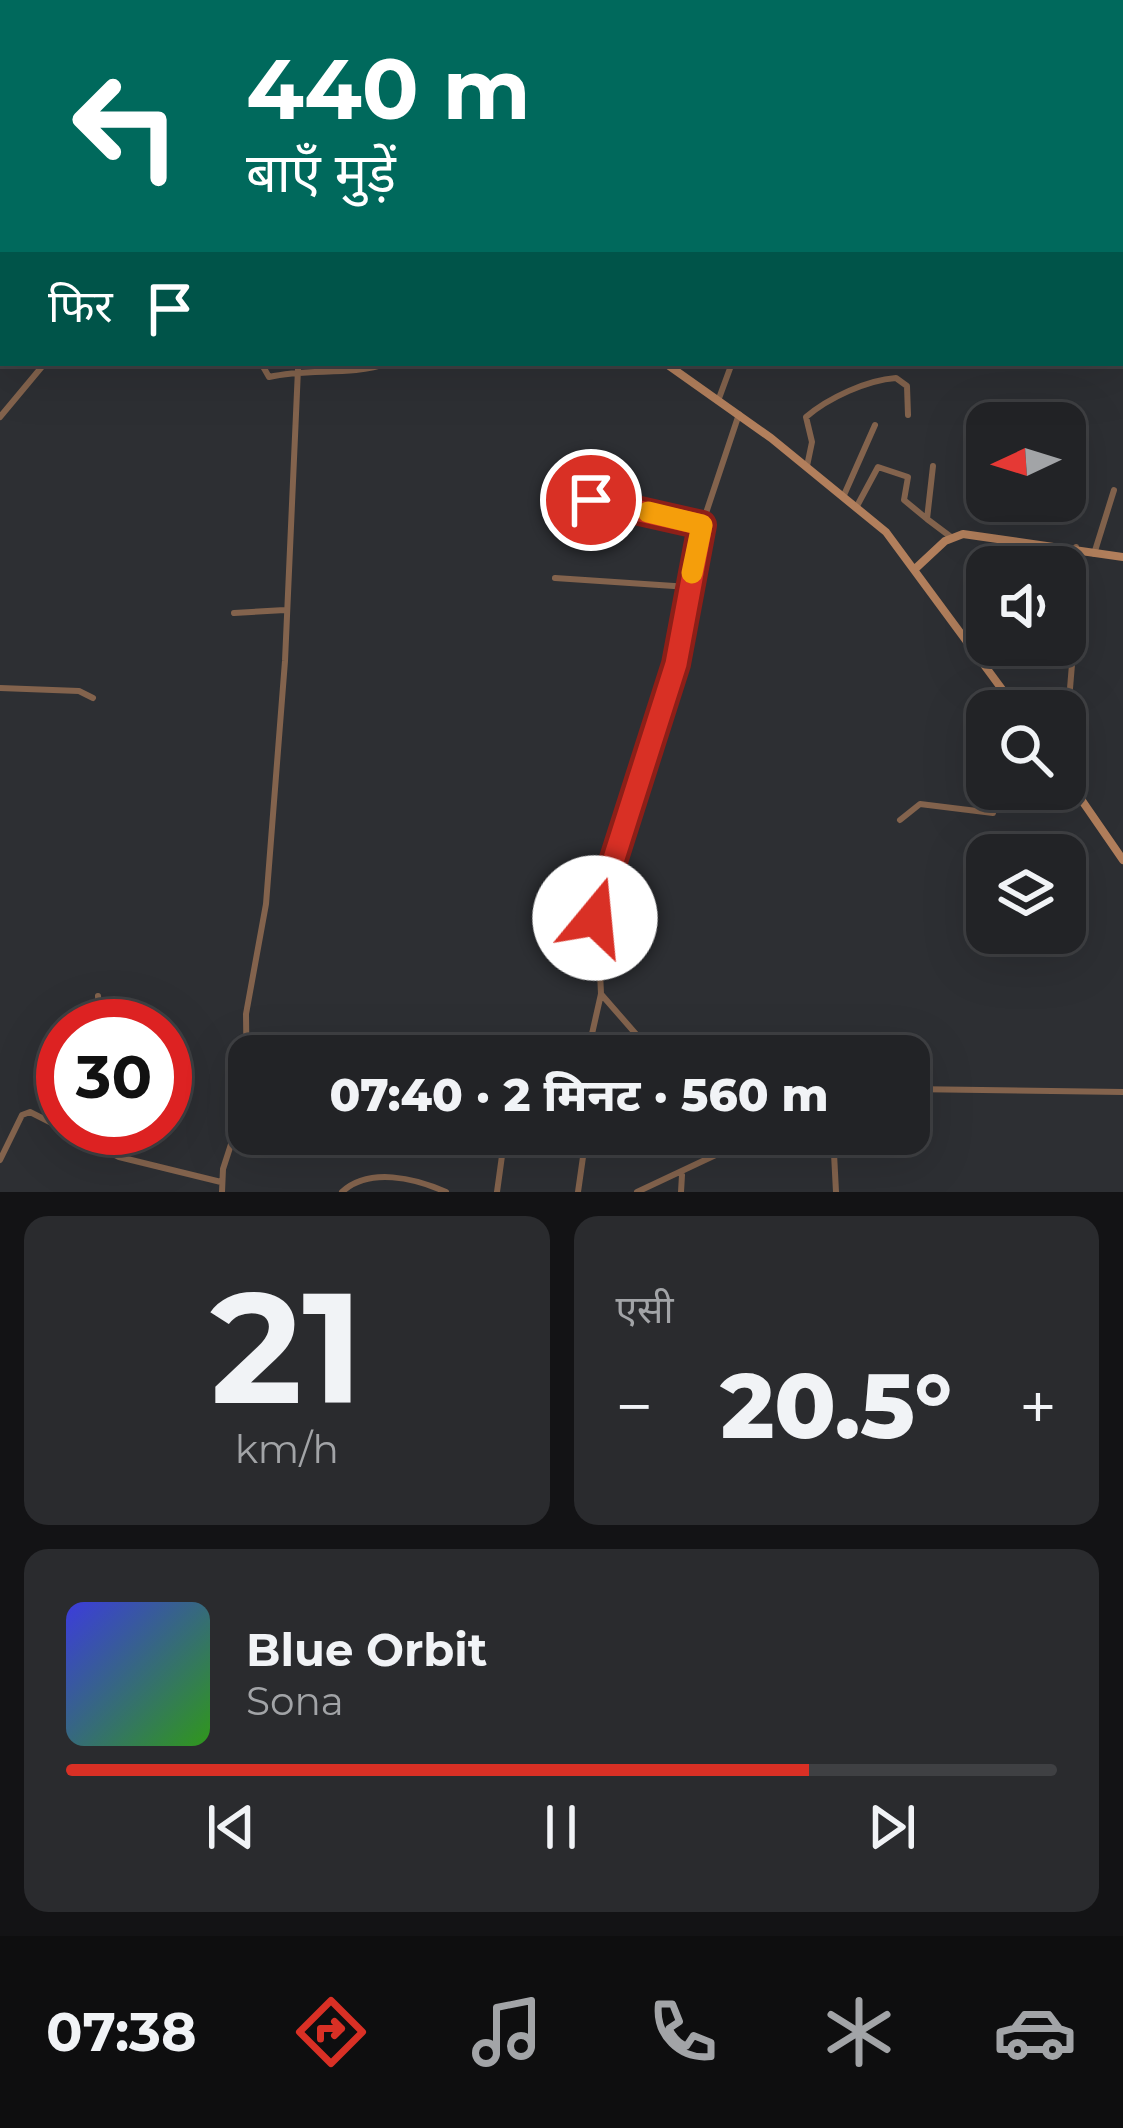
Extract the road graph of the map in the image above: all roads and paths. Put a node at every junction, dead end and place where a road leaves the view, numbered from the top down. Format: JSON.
{"nodes":[{"id":1,"x":42,"y":366,"type":"edge"},
{"id":2,"x":263,"y":366,"type":"edge"},
{"id":3,"x":379,"y":366,"type":"edge"},
{"id":4,"x":669,"y":366,"type":"edge"},
{"id":5,"x":731,"y":366,"type":"edge"},
{"id":6,"x":303,"y":368,"type":"edge"},
{"id":7,"x":718,"y":401,"type":"junction"},
{"id":8,"x":739,"y":414,"type":"junction"},
{"id":9,"x":908,"y":415,"type":"dead end"},
{"id":10,"x":0,"y":417,"type":"edge"},
{"id":11,"x":875,"y":425,"type":"dead end"},
{"id":12,"x":808,"y":466,"type":"junction"},
{"id":13,"x":933,"y":466,"type":"dead end"},
{"id":14,"x":1114,"y":490,"type":"dead end"},
{"id":15,"x":566,"y":494,"type":"dead end"},
{"id":16,"x":844,"y":495,"type":"junction"},
{"id":17,"x":857,"y":506,"type":"junction"},
{"id":18,"x":927,"y":519,"type":"junction"},
{"id":19,"x":702,"y":525,"type":"junction"},
{"id":20,"x":951,"y":537,"type":"junction"},
{"id":21,"x":1068,"y":546,"type":"edge"},
{"id":22,"x":1086,"y":551,"type":"edge"},
{"id":23,"x":1094,"y":554,"type":"junction"},
{"id":24,"x":1123,"y":557,"type":"edge"},
{"id":25,"x":915,"y":568,"type":"junction"},
{"id":26,"x":555,"y":578,"type":"dead end"},
{"id":27,"x":690,"y":587,"type":"junction"},
{"id":28,"x":285,"y":610,"type":"junction"},
{"id":29,"x":234,"y":613,"type":"dead end"},
{"id":30,"x":0,"y":688,"type":"edge"},
{"id":31,"x":1003,"y":690,"type":"edge"},
{"id":32,"x":93,"y":698,"type":"dead end"},
{"id":33,"x":1086,"y":806,"type":"edge"},
{"id":34,"x":966,"y":810,"type":"edge"},
{"id":35,"x":900,"y":820,"type":"dead end"},
{"id":36,"x":1123,"y":860,"type":"edge"},
{"id":37,"x":601,"y":994,"type":"junction"},
{"id":38,"x":98,"y":996,"type":"dead end"},
{"id":39,"x":98,"y":999,"type":"edge"},
{"id":40,"x":592,"y":1035,"type":"edge"},
{"id":41,"x":639,"y":1035,"type":"edge"},
{"id":42,"x":930,"y":1089,"type":"edge"},
{"id":43,"x":1123,"y":1092,"type":"edge"},
{"id":44,"x":36,"y":1116,"type":"edge"},
{"id":45,"x":114,"y":1155,"type":"edge"},
{"id":46,"x":502,"y":1155,"type":"edge"},
{"id":47,"x":583,"y":1155,"type":"edge"},
{"id":48,"x":717,"y":1155,"type":"edge"},
{"id":49,"x":834,"y":1155,"type":"edge"},
{"id":50,"x":0,"y":1160,"type":"edge"},
{"id":51,"x":682,"y":1175,"type":"junction"},
{"id":52,"x":203,"y":1178,"type":"junction"},
{"id":53,"x":222,"y":1187,"type":"edge"},
{"id":54,"x":200,"y":1192,"type":"edge"},
{"id":55,"x":341,"y":1192,"type":"edge"},
{"id":56,"x":446,"y":1192,"type":"edge"},
{"id":57,"x":497,"y":1192,"type":"edge"},
{"id":58,"x":578,"y":1192,"type":"edge"},
{"id":59,"x":637,"y":1192,"type":"edge"},
{"id":60,"x":681,"y":1192,"type":"edge"},
{"id":61,"x":836,"y":1192,"type":"edge"}],
"edges":[{"from":1,"to":10,"type":"street"},
{"from":2,"to":6,"type":"street"},
{"from":3,"to":6,"type":"street"},
{"from":4,"to":7,"type":"street"},
{"from":5,"to":7,"type":"street"},
{"from":6,"to":28,"type":"street"},
{"from":7,"to":8,"type":"street"},
{"from":8,"to":12,"type":"street"},
{"from":8,"to":19,"type":"street"},
{"from":9,"to":12,"type":"street"},
{"from":11,"to":16,"type":"street"},
{"from":12,"to":16,"type":"street"},
{"from":13,"to":18,"type":"street"},
{"from":14,"to":23,"type":"street"},
{"from":15,"to":19,"type":"street"},
{"from":16,"to":17,"type":"street"},
{"from":17,"to":18,"type":"street"},
{"from":17,"to":25,"type":"street"},
{"from":18,"to":20,"type":"street"},
{"from":19,"to":27,"type":"street"},
{"from":20,"to":21,"type":"street"},
{"from":20,"to":25,"type":"street"},
{"from":22,"to":23,"type":"street"},
{"from":23,"to":24,"type":"street"},
{"from":25,"to":31,"type":"street"},
{"from":26,"to":27,"type":"street"},
{"from":27,"to":37,"type":"street"},
{"from":28,"to":29,"type":"street"},
{"from":28,"to":53,"type":"street"},
{"from":30,"to":32,"type":"street"},
{"from":33,"to":36,"type":"street"},
{"from":34,"to":35,"type":"street"},
{"from":37,"to":40,"type":"street"},
{"from":37,"to":41,"type":"street"},
{"from":38,"to":39,"type":"street"},
{"from":42,"to":43,"type":"street"},
{"from":44,"to":50,"type":"street"},
{"from":45,"to":52,"type":"street"},
{"from":46,"to":57,"type":"street"},
{"from":47,"to":58,"type":"street"},
{"from":48,"to":51,"type":"street"},
{"from":49,"to":61,"type":"street"},
{"from":51,"to":59,"type":"street"},
{"from":51,"to":60,"type":"street"},
{"from":52,"to":53,"type":"street"},
{"from":52,"to":54,"type":"street"},
{"from":55,"to":56,"type":"street"}]}
